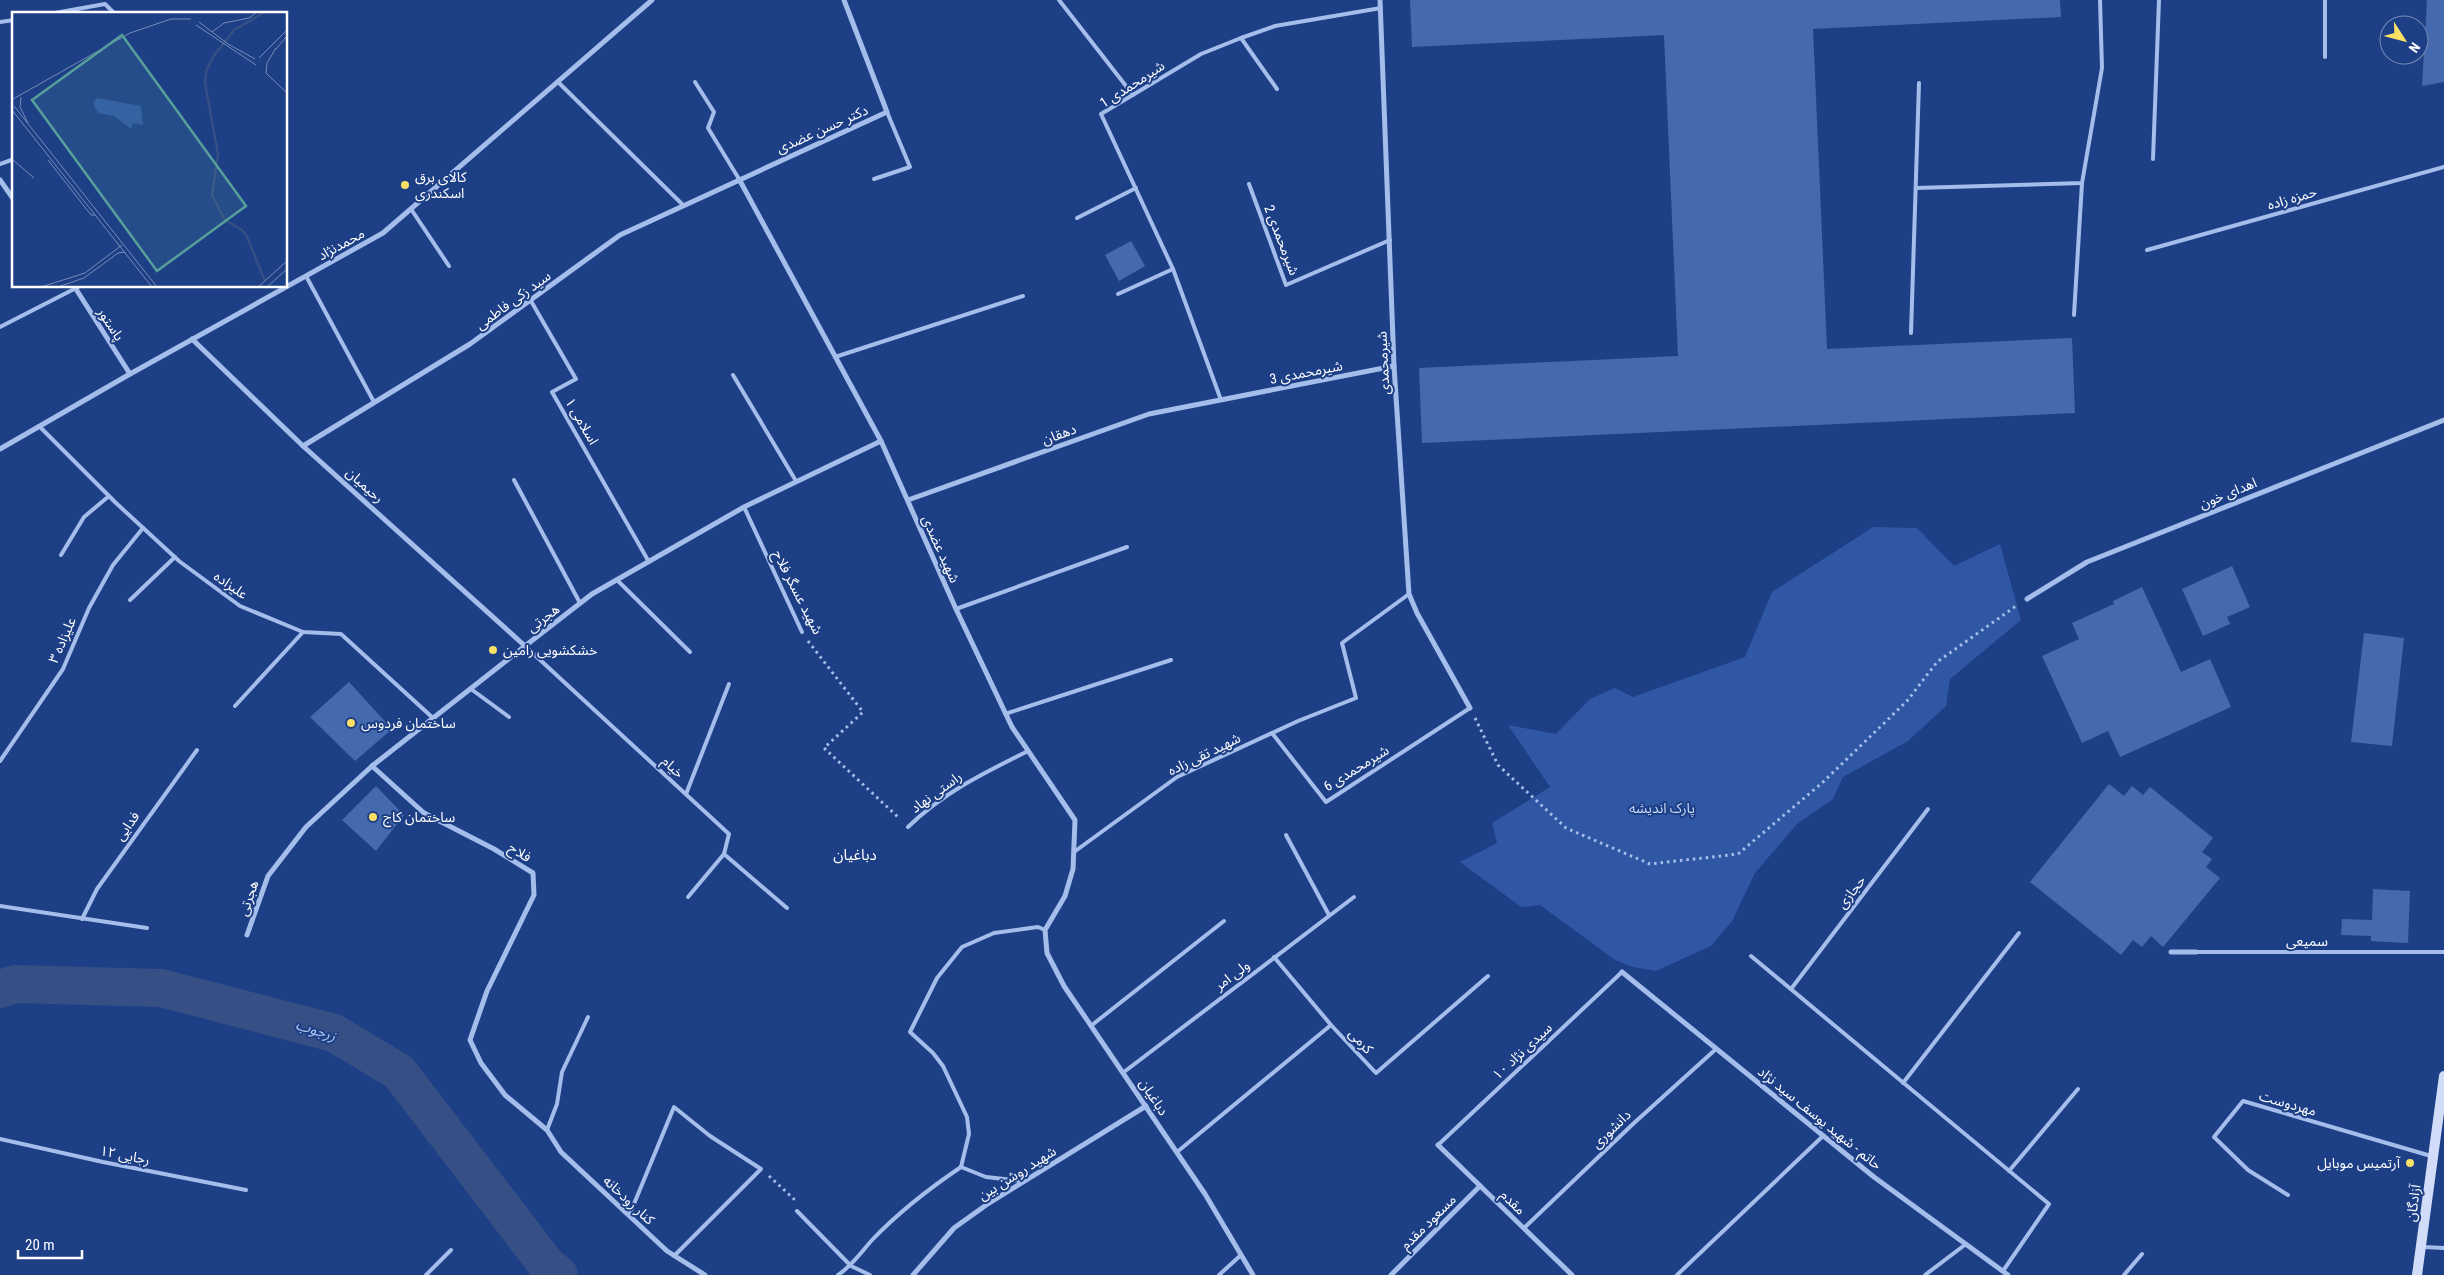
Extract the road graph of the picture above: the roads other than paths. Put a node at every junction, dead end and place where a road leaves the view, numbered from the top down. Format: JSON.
{"nodes":[{"id":1,"x":652,"y":0,"type":"edge"},
{"id":2,"x":844,"y":0,"type":"edge"},
{"id":3,"x":1059,"y":0,"type":"edge"},
{"id":4,"x":1380,"y":0,"type":"edge"},
{"id":5,"x":2100,"y":0,"type":"edge"},
{"id":6,"x":2159,"y":0,"type":"edge"},
{"id":7,"x":2325,"y":0,"type":"edge"},
{"id":8,"x":1381,"y":8,"type":"junction"},
{"id":9,"x":60,"y":12,"type":"edge"},
{"id":10,"x":113,"y":12,"type":"edge"},
{"id":11,"x":1241,"y":38,"type":"junction"},
{"id":12,"x":2325,"y":57,"type":"dead end"},
{"id":13,"x":558,"y":82,"type":"junction"},
{"id":14,"x":694,"y":82,"type":"dead end"},
{"id":15,"x":1919,"y":83,"type":"dead end"},
{"id":16,"x":1277,"y":89,"type":"dead end"},
{"id":17,"x":1133,"y":95,"type":"junction"},
{"id":18,"x":887,"y":112,"type":"junction"},
{"id":19,"x":2153,"y":159,"type":"dead end"},
{"id":20,"x":12,"y":160,"type":"edge"},
{"id":21,"x":0,"y":164,"type":"edge"},
{"id":22,"x":2444,"y":167,"type":"edge"},
{"id":23,"x":739,"y":179,"type":"junction"},
{"id":24,"x":874,"y":179,"type":"dead end"},
{"id":25,"x":0,"y":180,"type":"edge"},
{"id":26,"x":2082,"y":183,"type":"junction"},
{"id":27,"x":1249,"y":184,"type":"dead end"},
{"id":28,"x":1136,"y":188,"type":"junction"},
{"id":29,"x":1916,"y":188,"type":"junction"},
{"id":30,"x":12,"y":197,"type":"edge"},
{"id":31,"x":683,"y":205,"type":"junction"},
{"id":32,"x":411,"y":209,"type":"junction"},
{"id":33,"x":1077,"y":218,"type":"dead end"},
{"id":34,"x":1390,"y":240,"type":"junction"},
{"id":35,"x":2147,"y":250,"type":"dead end"},
{"id":36,"x":449,"y":266,"type":"dead end"},
{"id":37,"x":1173,"y":269,"type":"junction"},
{"id":38,"x":306,"y":276,"type":"junction"},
{"id":39,"x":288,"y":286,"type":"edge"},
{"id":40,"x":74,"y":288,"type":"edge"},
{"id":41,"x":77,"y":288,"type":"edge"},
{"id":42,"x":284,"y":288,"type":"edge"},
{"id":43,"x":1118,"y":294,"type":"dead end"},
{"id":44,"x":1023,"y":296,"type":"dead end"},
{"id":45,"x":531,"y":301,"type":"junction"},
{"id":46,"x":2074,"y":315,"type":"dead end"},
{"id":47,"x":0,"y":326,"type":"edge"},
{"id":48,"x":1911,"y":333,"type":"dead end"},
{"id":49,"x":192,"y":339,"type":"junction"},
{"id":50,"x":835,"y":357,"type":"junction"},
{"id":51,"x":1394,"y":366,"type":"junction"},
{"id":52,"x":130,"y":374,"type":"junction"},
{"id":53,"x":733,"y":375,"type":"dead end"},
{"id":54,"x":1221,"y":400,"type":"junction"},
{"id":55,"x":374,"y":402,"type":"junction"},
{"id":56,"x":2444,"y":420,"type":"edge"},
{"id":57,"x":39,"y":426,"type":"junction"},
{"id":58,"x":881,"y":441,"type":"junction"},
{"id":59,"x":303,"y":446,"type":"junction"},
{"id":60,"x":0,"y":449,"type":"edge"},
{"id":61,"x":514,"y":480,"type":"dead end"},
{"id":62,"x":796,"y":481,"type":"junction"},
{"id":63,"x":108,"y":496,"type":"junction"},
{"id":64,"x":908,"y":500,"type":"junction"},
{"id":65,"x":744,"y":507,"type":"junction"},
{"id":66,"x":143,"y":528,"type":"junction"},
{"id":67,"x":1127,"y":547,"type":"dead end"},
{"id":68,"x":62,"y":555,"type":"dead end"},
{"id":69,"x":175,"y":557,"type":"junction"},
{"id":70,"x":649,"y":562,"type":"junction"},
{"id":71,"x":618,"y":580,"type":"junction"},
{"id":72,"x":1409,"y":594,"type":"junction"},
{"id":73,"x":2027,"y":599,"type":"road end"},
{"id":74,"x":130,"y":600,"type":"dead end"},
{"id":75,"x":580,"y":603,"type":"junction"},
{"id":76,"x":956,"y":608,"type":"junction"},
{"id":77,"x":303,"y":632,"type":"junction"},
{"id":78,"x":802,"y":632,"type":"road end"},
{"id":79,"x":525,"y":646,"type":"junction"},
{"id":80,"x":690,"y":652,"type":"dead end"},
{"id":81,"x":1171,"y":660,"type":"dead end"},
{"id":82,"x":729,"y":684,"type":"dead end"},
{"id":83,"x":471,"y":689,"type":"junction"},
{"id":84,"x":235,"y":706,"type":"dead end"},
{"id":85,"x":1470,"y":708,"type":"joint"},
{"id":86,"x":1005,"y":714,"type":"junction"},
{"id":87,"x":509,"y":717,"type":"dead end"},
{"id":88,"x":433,"y":718,"type":"junction"},
{"id":89,"x":1272,"y":734,"type":"junction"},
{"id":90,"x":197,"y":750,"type":"dead end"},
{"id":91,"x":1028,"y":751,"type":"junction"},
{"id":92,"x":0,"y":761,"type":"edge"},
{"id":93,"x":372,"y":766,"type":"junction"},
{"id":94,"x":686,"y":794,"type":"junction"},
{"id":95,"x":1928,"y":809,"type":"dead end"},
{"id":96,"x":908,"y":827,"type":"road end"},
{"id":97,"x":1286,"y":835,"type":"dead end"},
{"id":98,"x":1074,"y":852,"type":"junction"},
{"id":99,"x":724,"y":854,"type":"junction"},
{"id":100,"x":688,"y":897,"type":"dead end"},
{"id":101,"x":1354,"y":897,"type":"dead end"},
{"id":102,"x":0,"y":906,"type":"edge"},
{"id":103,"x":787,"y":908,"type":"dead end"},
{"id":104,"x":1329,"y":915,"type":"junction"},
{"id":105,"x":82,"y":919,"type":"junction"},
{"id":106,"x":1224,"y":921,"type":"dead end"},
{"id":107,"x":147,"y":928,"type":"dead end"},
{"id":108,"x":1045,"y":930,"type":"junction"},
{"id":109,"x":2019,"y":933,"type":"dead end"},
{"id":110,"x":247,"y":935,"type":"dead end"},
{"id":111,"x":2171,"y":952,"type":"dead end"},
{"id":112,"x":2196,"y":952,"type":"joint"},
{"id":113,"x":2444,"y":952,"type":"edge"},
{"id":114,"x":1751,"y":956,"type":"dead end"},
{"id":115,"x":1274,"y":957,"type":"junction"},
{"id":116,"x":1622,"y":972,"type":"joint"},
{"id":117,"x":1488,"y":976,"type":"dead end"},
{"id":118,"x":1791,"y":989,"type":"junction"},
{"id":119,"x":588,"y":1017,"type":"dead end"},
{"id":120,"x":1092,"y":1025,"type":"junction"},
{"id":121,"x":1331,"y":1025,"type":"junction"},
{"id":122,"x":470,"y":1040,"type":"joint"},
{"id":123,"x":1716,"y":1049,"type":"junction"},
{"id":124,"x":1124,"y":1072,"type":"junction"},
{"id":125,"x":2444,"y":1076,"type":"edge"},
{"id":126,"x":1903,"y":1083,"type":"junction"},
{"id":127,"x":2078,"y":1089,"type":"dead end"},
{"id":128,"x":2443,"y":1090,"type":"edge"},
{"id":129,"x":1146,"y":1106,"type":"junction"},
{"id":130,"x":547,"y":1130,"type":"junction"},
{"id":131,"x":1823,"y":1136,"type":"junction"},
{"id":132,"x":0,"y":1139,"type":"edge"},
{"id":133,"x":1438,"y":1145,"type":"joint"},
{"id":134,"x":1177,"y":1152,"type":"junction"},
{"id":135,"x":2433,"y":1157,"type":"junction"},
{"id":136,"x":960,"y":1167,"type":"junction"},
{"id":137,"x":2010,"y":1171,"type":"junction"},
{"id":138,"x":1027,"y":1182,"type":"junction"},
{"id":139,"x":1480,"y":1186,"type":"junction"},
{"id":140,"x":246,"y":1190,"type":"dead end"},
{"id":141,"x":2288,"y":1195,"type":"dead end"},
{"id":142,"x":797,"y":1212,"type":"road end"},
{"id":143,"x":629,"y":1216,"type":"junction"},
{"id":144,"x":1524,"y":1228,"type":"junction"},
{"id":145,"x":1966,"y":1244,"type":"junction"},
{"id":146,"x":2421,"y":1246,"type":"junction"},
{"id":147,"x":2444,"y":1248,"type":"edge"},
{"id":148,"x":451,"y":1250,"type":"dead end"},
{"id":149,"x":2142,"y":1254,"type":"dead end"},
{"id":150,"x":1241,"y":1255,"type":"junction"},
{"id":151,"x":674,"y":1256,"type":"junction"},
{"id":152,"x":851,"y":1266,"type":"junction"},
{"id":153,"x":2006,"y":1273,"type":"edge"},
{"id":154,"x":1570,"y":1274,"type":"edge"},
{"id":155,"x":426,"y":1275,"type":"edge"},
{"id":156,"x":705,"y":1275,"type":"edge"},
{"id":157,"x":838,"y":1275,"type":"edge"},
{"id":158,"x":870,"y":1275,"type":"edge"},
{"id":159,"x":913,"y":1275,"type":"edge"},
{"id":160,"x":1218,"y":1275,"type":"edge"},
{"id":161,"x":1253,"y":1275,"type":"edge"},
{"id":162,"x":1391,"y":1275,"type":"edge"},
{"id":163,"x":1677,"y":1275,"type":"edge"},
{"id":164,"x":1925,"y":1275,"type":"edge"},
{"id":165,"x":2124,"y":1275,"type":"edge"},
{"id":166,"x":2417,"y":1275,"type":"edge"}],
"edges":[{"from":1,"to":13,"type":"street","name":"محمدنژاد"},
{"from":2,"to":18,"type":"street","name":"دکتر حسن عضدی"},
{"from":3,"to":17,"type":"lane"},
{"from":4,"to":8,"type":"street","name":"شیرمحمدی"},
{"from":5,"to":26,"type":"lane"},
{"from":6,"to":19,"type":"lane"},
{"from":7,"to":12,"type":"lane"},
{"from":8,"to":11,"type":"lane","name":"شیرمحمدی 1"},
{"from":8,"to":34,"type":"street","name":"شیرمحمدی"},
{"from":9,"to":10,"type":"lane"},
{"from":11,"to":16,"type":"lane"},
{"from":11,"to":17,"type":"lane","name":"شیرمحمدی 1"},
{"from":13,"to":31,"type":"lane"},
{"from":13,"to":32,"type":"street","name":"محمدنژاد"},
{"from":14,"to":23,"type":"lane"},
{"from":15,"to":29,"type":"lane"},
{"from":17,"to":28,"type":"lane","name":"شیرمحمدی 1"},
{"from":18,"to":23,"type":"street","name":"دکتر حسن عضدی"},
{"from":18,"to":24,"type":"lane"},
{"from":20,"to":21,"type":"lane"},
{"from":22,"to":35,"type":"lane","name":"حمزه زاده"},
{"from":23,"to":31,"type":"street","name":"سید زکی فاطمی"},
{"from":23,"to":50,"type":"street","name":"شهید عضدی"},
{"from":25,"to":30,"type":"street"},
{"from":26,"to":29,"type":"lane"},
{"from":26,"to":46,"type":"lane"},
{"from":27,"to":34,"type":"lane","name":"شیرمحمدی 2"},
{"from":28,"to":33,"type":"lane"},
{"from":28,"to":37,"type":"lane","name":"شیرمحمدی 1"},
{"from":29,"to":48,"type":"lane"},
{"from":31,"to":45,"type":"street","name":"سید زکی فاطمی"},
{"from":32,"to":36,"type":"lane"},
{"from":32,"to":38,"type":"street","name":"محمدنژاد"},
{"from":34,"to":51,"type":"street","name":"شیرمحمدی"},
{"from":37,"to":43,"type":"lane"},
{"from":37,"to":54,"type":"lane","name":"شیرمحمدی 1"},
{"from":38,"to":39,"type":"street","name":"محمدنژاد"},
{"from":38,"to":55,"type":"lane"},
{"from":40,"to":47,"type":"lane"},
{"from":41,"to":52,"type":"street","name":"پاستور"},
{"from":42,"to":49,"type":"street","name":"محمدنژاد"},
{"from":44,"to":50,"type":"lane"},
{"from":45,"to":55,"type":"street","name":"سید زکی فاطمی"},
{"from":45,"to":70,"type":"lane","name":"اسلامی ۱"},
{"from":49,"to":52,"type":"street","name":"محمدنژاد"},
{"from":49,"to":59,"type":"street","name":"رحیمیان"},
{"from":50,"to":58,"type":"street","name":"شهید عضدی"},
{"from":51,"to":54,"type":"street","name":"شیرمحمدی 3"},
{"from":51,"to":72,"type":"street","name":"شیرمحمدی"},
{"from":52,"to":57,"type":"street","name":"محمدنژاد"},
{"from":53,"to":62,"type":"lane"},
{"from":54,"to":64,"type":"street","name":"دهقان"},
{"from":55,"to":59,"type":"street","name":"سید زکی فاطمی"},
{"from":56,"to":73,"type":"street","name":"اهدای خون"},
{"from":57,"to":60,"type":"street","name":"محمدنژاد"},
{"from":57,"to":63,"type":"lane","name":"علیزاده"},
{"from":58,"to":62,"type":"street","name":"هجرتی"},
{"from":58,"to":64,"type":"street","name":"شهید عضدی"},
{"from":59,"to":79,"type":"street","name":"رحیمیان"},
{"from":61,"to":75,"type":"lane"},
{"from":62,"to":65,"type":"street","name":"هجرتی"},
{"from":63,"to":66,"type":"lane","name":"علیزاده"},
{"from":63,"to":68,"type":"lane"},
{"from":64,"to":76,"type":"street","name":"شهید عضدی"},
{"from":65,"to":70,"type":"street","name":"هجرتی"},
{"from":65,"to":78,"type":"lane","name":"شهید عسگر فلاح"},
{"from":66,"to":69,"type":"lane","name":"علیزاده"},
{"from":66,"to":92,"type":"lane","name":"علیزاده ۳"},
{"from":67,"to":76,"type":"lane"},
{"from":69,"to":74,"type":"lane"},
{"from":69,"to":77,"type":"lane","name":"علیزاده"},
{"from":70,"to":71,"type":"street","name":"هجرتی"},
{"from":71,"to":75,"type":"street","name":"هجرتی"},
{"from":71,"to":80,"type":"lane"},
{"from":72,"to":85,"type":"street","name":"شیرمحمدی"},
{"from":72,"to":89,"type":"lane","name":"شهید تقی زاده"},
{"from":75,"to":79,"type":"street","name":"هجرتی"},
{"from":76,"to":86,"type":"street","name":"شهید عضدی"},
{"from":77,"to":84,"type":"lane"},
{"from":77,"to":88,"type":"lane","name":"علیزاده"},
{"from":79,"to":83,"type":"street","name":"هجرتی"},
{"from":79,"to":94,"type":"lane","name":"خیام"},
{"from":81,"to":86,"type":"lane"},
{"from":82,"to":94,"type":"lane"},
{"from":83,"to":87,"type":"lane"},
{"from":83,"to":88,"type":"street","name":"هجرتی"},
{"from":85,"to":89,"type":"lane","name":"شیرمحمدی 6"},
{"from":86,"to":91,"type":"street","name":"شهید عضدی"},
{"from":88,"to":93,"type":"street","name":"هجرتی"},
{"from":89,"to":98,"type":"lane","name":"شهید تقی زاده"},
{"from":90,"to":105,"type":"lane","name":"فدایی"},
{"from":91,"to":96,"type":"lane","name":"راستی نهاد"},
{"from":91,"to":98,"type":"street","name":"شهید عضدی"},
{"from":93,"to":110,"type":"street","name":"هجرتی"},
{"from":93,"to":122,"type":"street","name":"فلاح"},
{"from":94,"to":99,"type":"lane","name":"خیام"},
{"from":95,"to":118,"type":"lane","name":"حجازی"},
{"from":97,"to":104,"type":"lane"},
{"from":98,"to":108,"type":"street","name":"شهید عضدی"},
{"from":99,"to":100,"type":"lane"},
{"from":99,"to":103,"type":"lane"},
{"from":101,"to":104,"type":"lane","name":"ولی امر"},
{"from":102,"to":105,"type":"lane"},
{"from":104,"to":115,"type":"lane","name":"ولی امر"},
{"from":105,"to":107,"type":"lane"},
{"from":106,"to":120,"type":"lane"},
{"from":108,"to":120,"type":"street","name":"دباغیان"},
{"from":108,"to":136,"type":"lane"},
{"from":109,"to":126,"type":"lane"},
{"from":111,"to":112,"type":"street","name":"سمیعی"},
{"from":112,"to":113,"type":"lane","name":"سمیعی"},
{"from":114,"to":118,"type":"lane"},
{"from":115,"to":121,"type":"lane","name":"کرمی"},
{"from":115,"to":124,"type":"lane","name":"ولی امر"},
{"from":116,"to":123,"type":"street","name":"حاتم - شهید یوسف سید نژاد"},
{"from":116,"to":133,"type":"lane","name":"سیدی نژاد ۱۰"},
{"from":117,"to":121,"type":"lane","name":"کرمی"},
{"from":118,"to":126,"type":"lane"},
{"from":119,"to":130,"type":"lane"},
{"from":120,"to":124,"type":"street","name":"دباغیان"},
{"from":121,"to":134,"type":"lane"},
{"from":122,"to":130,"type":"street","name":"کنار رودخانه"},
{"from":123,"to":131,"type":"street","name":"حاتم - شهید یوسف سید نژاد"},
{"from":123,"to":144,"type":"lane","name":"دانشوری"},
{"from":124,"to":129,"type":"street","name":"دباغیان"},
{"from":125,"to":128,"type":"main road","name":"آزادگان"},
{"from":126,"to":137,"type":"lane"},
{"from":127,"to":137,"type":"lane"},
{"from":128,"to":135,"type":"main road","name":"آزادگان"},
{"from":129,"to":134,"type":"street","name":"دباغیان"},
{"from":129,"to":138,"type":"street","name":"شهید روشن بین"},
{"from":130,"to":143,"type":"street","name":"کنار رودخانه"},
{"from":131,"to":145,"type":"street","name":"حاتم - شهید یوسف سید نژاد"},
{"from":131,"to":163,"type":"lane"},
{"from":132,"to":140,"type":"lane","name":"رجایی ۱۲"},
{"from":133,"to":139,"type":"street","name":"مقدم"},
{"from":134,"to":150,"type":"street","name":"دباغیان"},
{"from":135,"to":141,"type":"lane","name":"مهردوست"},
{"from":135,"to":146,"type":"main road","name":"آزادگان"},
{"from":136,"to":138,"type":"lane"},
{"from":136,"to":152,"type":"lane"},
{"from":137,"to":153,"type":"lane"},
{"from":138,"to":159,"type":"street","name":"شهید روشن بین"},
{"from":139,"to":144,"type":"street","name":"مقدم"},
{"from":139,"to":162,"type":"street","name":"مسعود مقدم"},
{"from":142,"to":152,"type":"lane"},
{"from":143,"to":151,"type":"street","name":"کنار رودخانه"},
{"from":143,"to":151,"type":"lane"},
{"from":144,"to":154,"type":"street","name":"مقدم"},
{"from":145,"to":153,"type":"street","name":"حاتم - شهید یوسف سید نژاد"},
{"from":145,"to":164,"type":"lane"},
{"from":146,"to":147,"type":"lane"},
{"from":146,"to":166,"type":"main road","name":"آزادگان"},
{"from":148,"to":155,"type":"lane"},
{"from":149,"to":165,"type":"lane"},
{"from":150,"to":160,"type":"lane"},
{"from":150,"to":161,"type":"street","name":"دباغیان"},
{"from":151,"to":156,"type":"street","name":"کنار رودخانه"},
{"from":152,"to":157,"type":"lane"},
{"from":152,"to":158,"type":"lane"}]}
